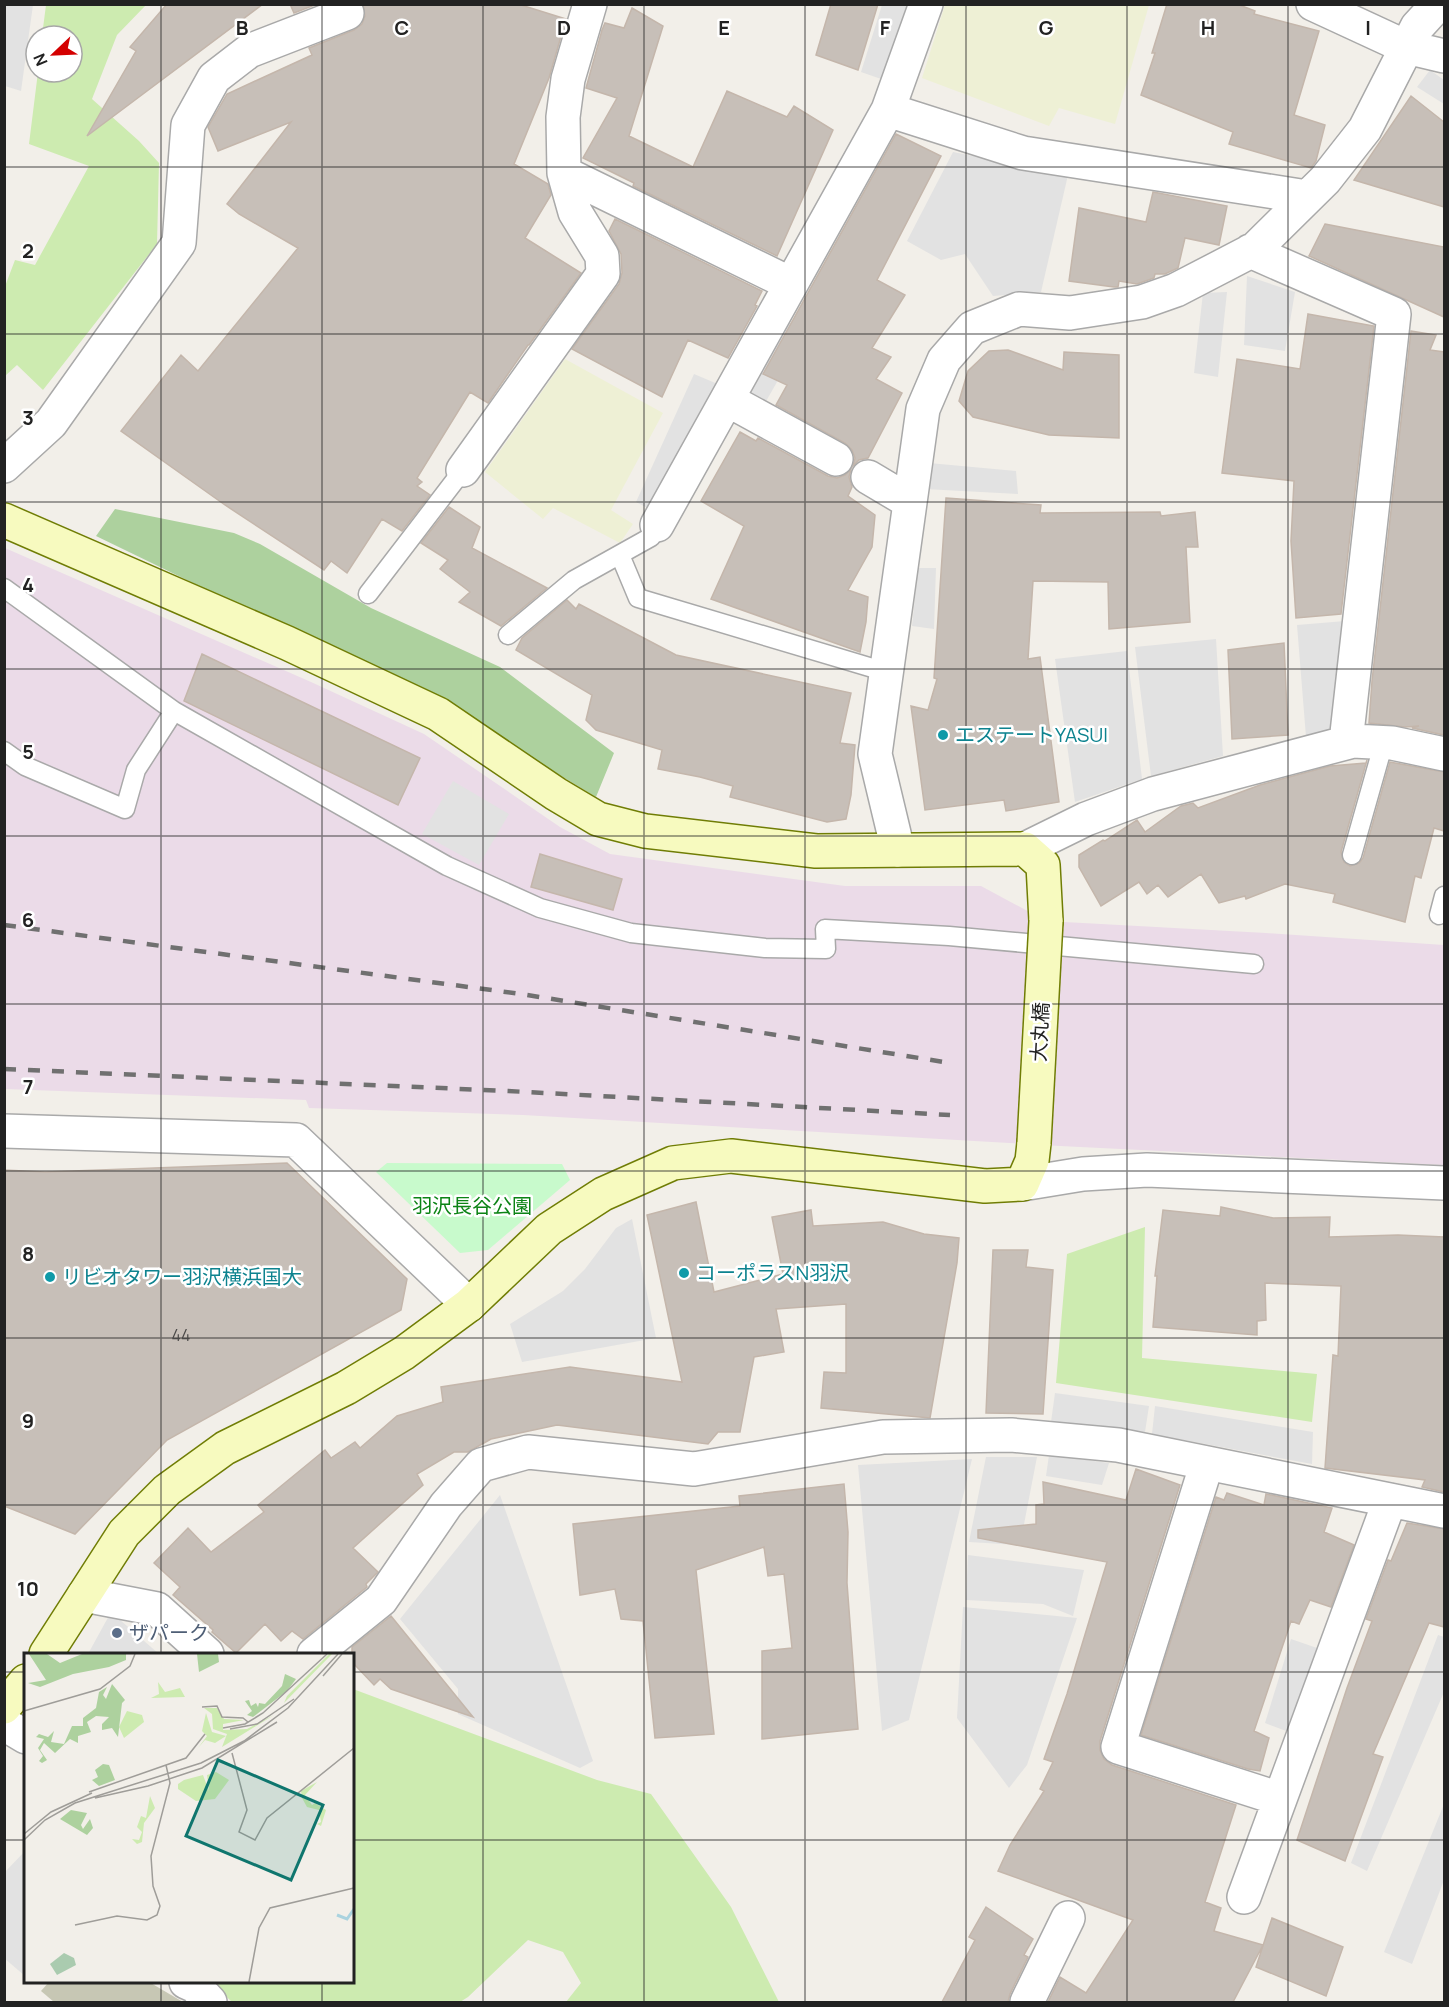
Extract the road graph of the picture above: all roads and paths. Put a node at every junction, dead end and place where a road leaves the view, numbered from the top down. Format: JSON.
{"nodes":[{"id":1,"x":590,"y":4,"type":"edge"},
{"id":2,"x":926,"y":4,"type":"edge"},
{"id":3,"x":1313,"y":4,"type":"edge"},
{"id":4,"x":1438,"y":4,"type":"edge"},
{"id":5,"x":347,"y":12,"type":"dead end"},
{"id":6,"x":1406,"y":47,"type":"junction"},
{"id":7,"x":1444,"y":56,"type":"edge"},
{"id":8,"x":888,"y":110,"type":"junction"},
{"id":9,"x":564,"y":173,"type":"junction"},
{"id":10,"x":1307,"y":197,"type":"junction"},
{"id":11,"x":1250,"y":252,"type":"junction"},
{"id":12,"x":791,"y":284,"type":"junction"},
{"id":13,"x":728,"y":400,"type":"junction"},
{"id":14,"x":836,"y":459,"type":"dead end"},
{"id":15,"x":4,"y":466,"type":"edge"},
{"id":16,"x":463,"y":470,"type":"joint"},
{"id":17,"x":868,"y":477,"type":"dead end"},
{"id":18,"x":910,"y":502,"type":"junction"},
{"id":19,"x":4,"y":520,"type":"edge"},
{"id":20,"x":657,"y":525,"type":"joint"},
{"id":21,"x":620,"y":555,"type":"junction"},
{"id":22,"x":4,"y":588,"type":"edge"},
{"id":23,"x":368,"y":594,"type":"dead end"},
{"id":24,"x":508,"y":635,"type":"dead end"},
{"id":25,"x":886,"y":672,"type":"junction"},
{"id":26,"x":174,"y":711,"type":"junction"},
{"id":27,"x":1346,"y":742,"type":"junction"},
{"id":28,"x":1384,"y":742,"type":"junction"},
{"id":29,"x":4,"y":751,"type":"edge"},
{"id":30,"x":1444,"y":754,"type":"edge"},
{"id":31,"x":1024,"y":849,"type":"junction"},
{"id":32,"x":898,"y":850,"type":"junction"},
{"id":33,"x":1352,"y":855,"type":"dead end"},
{"id":34,"x":1444,"y":896,"type":"edge"},
{"id":35,"x":1439,"y":915,"type":"dead end"},
{"id":36,"x":1254,"y":964,"type":"dead end"},
{"id":37,"x":4,"y":1131,"type":"edge"},
{"id":38,"x":1022,"y":1184,"type":"junction"},
{"id":39,"x":1444,"y":1184,"type":"edge"},
{"id":40,"x":469,"y":1305,"type":"junction"},
{"id":41,"x":1208,"y":1463,"type":"junction"},
{"id":42,"x":1390,"y":1500,"type":"junction"},
{"id":43,"x":1444,"y":1511,"type":"edge"},
{"id":44,"x":84,"y":1594,"type":"junction"},
{"id":45,"x":47,"y":1653,"type":"edge"},
{"id":46,"x":206,"y":1653,"type":"edge"},
{"id":47,"x":315,"y":1653,"type":"edge"},
{"id":48,"x":24,"y":1683,"type":"edge"},
{"id":49,"x":4,"y":1707,"type":"edge"},
{"id":50,"x":24,"y":1712,"type":"edge"},
{"id":51,"x":4,"y":1716,"type":"edge"},
{"id":52,"x":4,"y":1724,"type":"edge"},
{"id":53,"x":24,"y":1736,"type":"edge"},
{"id":54,"x":1280,"y":1799,"type":"junction"},
{"id":55,"x":1244,"y":1897,"type":"dead end"},
{"id":56,"x":1068,"y":1918,"type":"dead end"},
{"id":57,"x":188,"y":1983,"type":"edge"},
{"id":58,"x":210,"y":2002,"type":"edge"},
{"id":59,"x":1027,"y":2002,"type":"edge"}],
"edges":[{"from":1,"to":9,"type":"street"},
{"from":2,"to":8,"type":"street"},
{"from":3,"to":6,"type":"street"},
{"from":4,"to":6,"type":"street"},
{"from":5,"to":15,"type":"street"},
{"from":6,"to":7,"type":"street"},
{"from":6,"to":10,"type":"street"},
{"from":8,"to":10,"type":"street"},
{"from":8,"to":12,"type":"street"},
{"from":9,"to":12,"type":"street"},
{"from":9,"to":16,"type":"street"},
{"from":10,"to":11,"type":"street"},
{"from":11,"to":18,"type":"street"},
{"from":11,"to":27,"type":"street"},
{"from":12,"to":13,"type":"street"},
{"from":13,"to":14,"type":"street"},
{"from":13,"to":20,"type":"street"},
{"from":16,"to":23,"type":"lane"},
{"from":17,"to":18,"type":"street"},
{"from":18,"to":25,"type":"street"},
{"from":19,"to":32,"type":"street"},
{"from":20,"to":21,"type":"lane"},
{"from":21,"to":24,"type":"lane"},
{"from":21,"to":25,"type":"lane"},
{"from":22,"to":26,"type":"lane"},
{"from":25,"to":32,"type":"street"},
{"from":26,"to":29,"type":"lane"},
{"from":26,"to":36,"type":"lane"},
{"from":27,"to":28,"type":"street"},
{"from":27,"to":31,"type":"street"},
{"from":28,"to":30,"type":"street"},
{"from":28,"to":33,"type":"lane"},
{"from":31,"to":32,"type":"street"},
{"from":31,"to":38,"type":"street","name":"大丸橋","bridge":true},
{"from":34,"to":35,"type":"lane"},
{"from":37,"to":40,"type":"street"},
{"from":38,"to":39,"type":"street"},
{"from":38,"to":40,"type":"street"},
{"from":40,"to":44,"type":"street"},
{"from":41,"to":42,"type":"street"},
{"from":41,"to":47,"type":"street"},
{"from":41,"to":54,"type":"street"},
{"from":42,"to":43,"type":"street"},
{"from":42,"to":54,"type":"street"},
{"from":44,"to":45,"type":"street"},
{"from":44,"to":46,"type":"street"},
{"from":48,"to":49,"type":"street"},
{"from":50,"to":51,"type":"street"},
{"from":52,"to":53,"type":"street"},
{"from":54,"to":55,"type":"street"},
{"from":56,"to":59,"type":"street"},
{"from":57,"to":58,"type":"street"}]}
